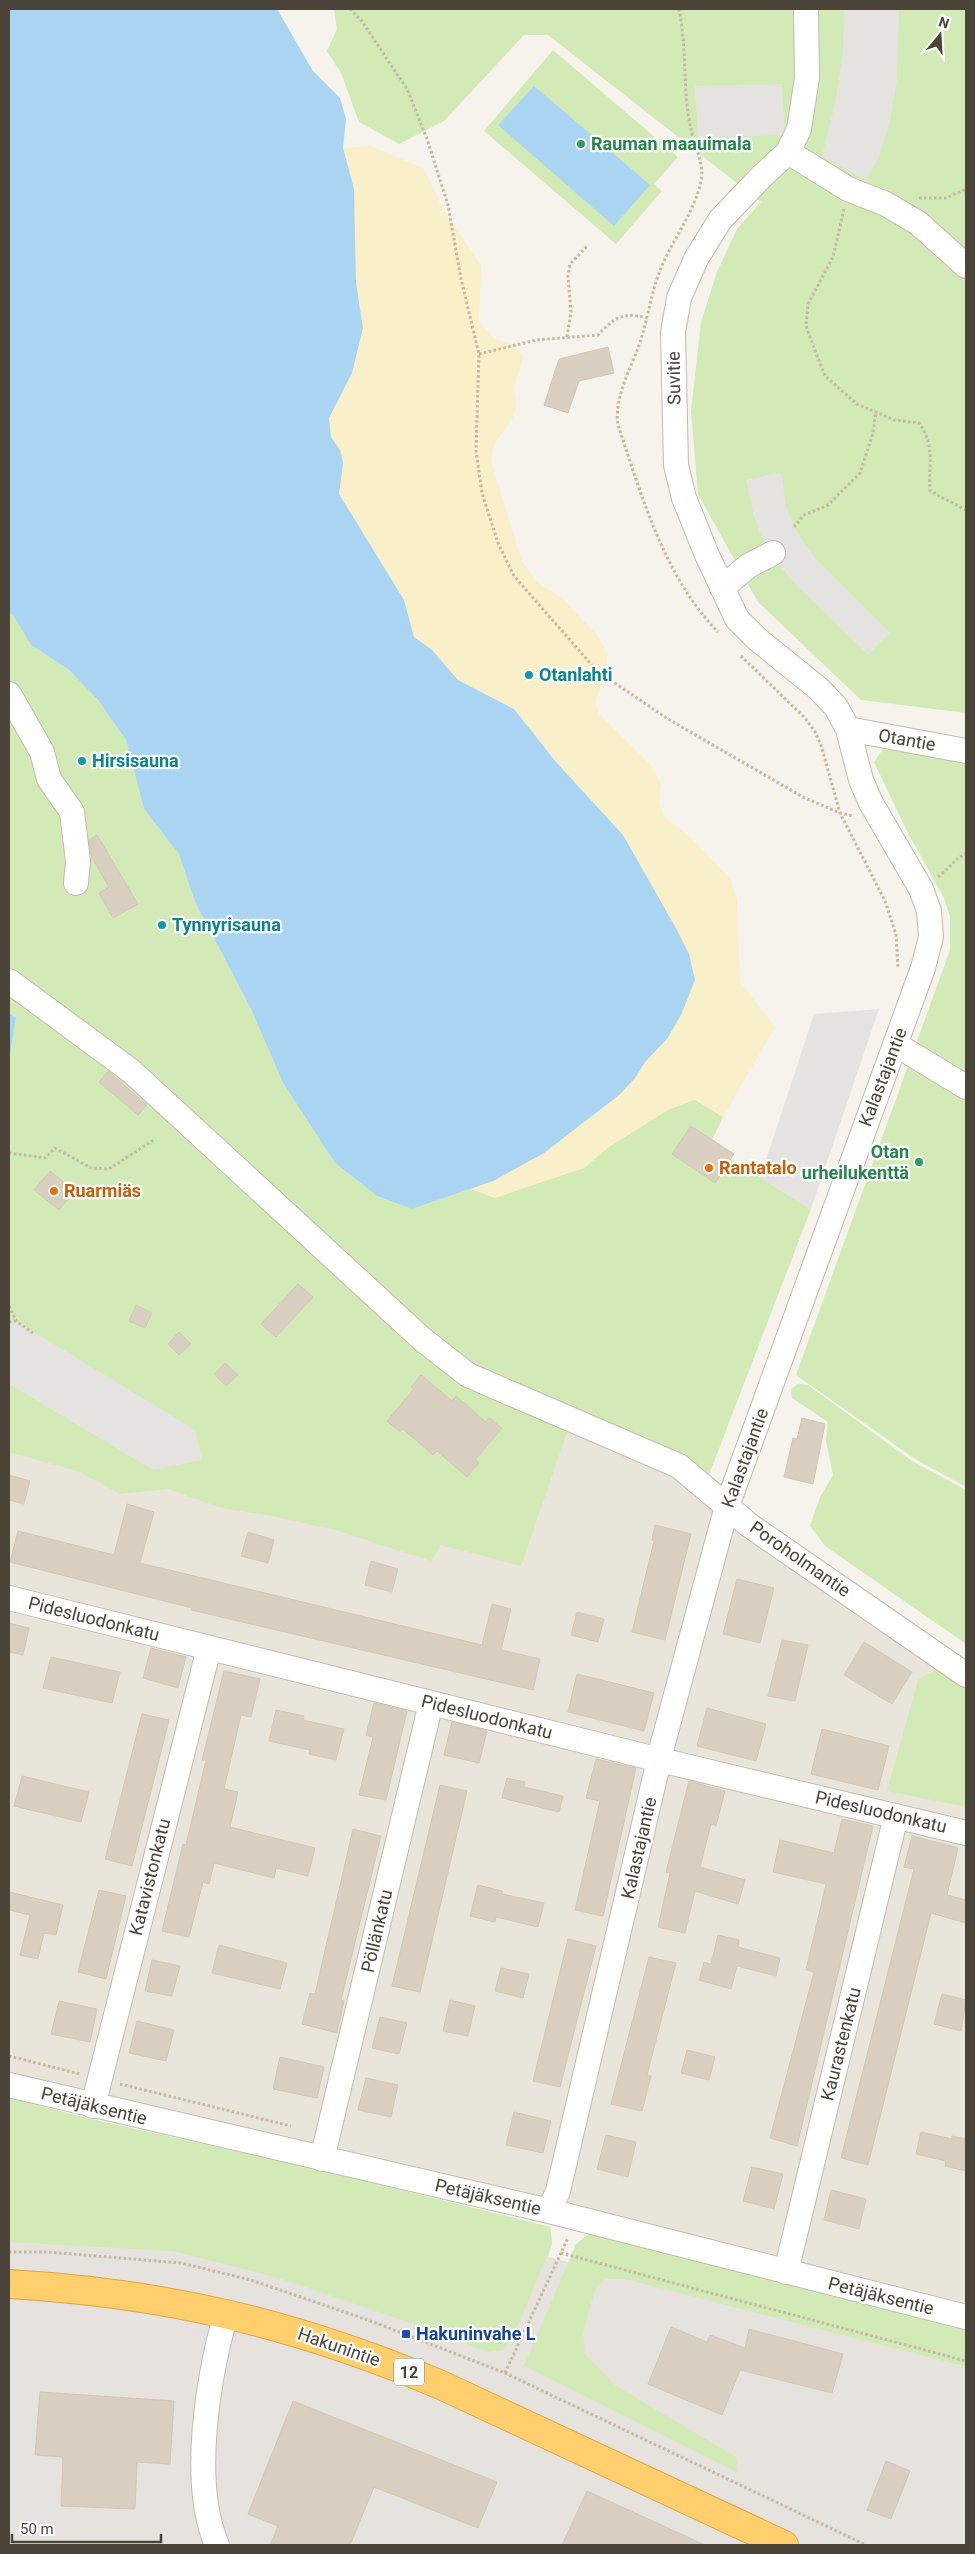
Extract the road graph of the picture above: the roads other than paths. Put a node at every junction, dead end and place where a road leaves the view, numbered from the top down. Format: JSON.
{"nodes":[{"id":1,"x":806,"y":9,"type":"edge"},
{"id":2,"x":788,"y":152,"type":"junction"},
{"id":3,"x":966,"y":266,"type":"edge"},
{"id":4,"x":773,"y":552,"type":"dead end"},
{"id":5,"x":722,"y":588,"type":"junction"},
{"id":6,"x":9,"y":694,"type":"edge"},
{"id":7,"x":848,"y":729,"type":"junction"},
{"id":8,"x":966,"y":751,"type":"edge"},
{"id":9,"x":76,"y":883,"type":"dead end"},
{"id":10,"x":9,"y":981,"type":"edge"},
{"id":11,"x":896,"y":1044,"type":"junction"},
{"id":12,"x":966,"y":1087,"type":"edge"},
{"id":13,"x":727,"y":1506,"type":"junction"},
{"id":14,"x":9,"y":1598,"type":"edge"},
{"id":15,"x":209,"y":1648,"type":"junction"},
{"id":16,"x":966,"y":1675,"type":"edge"},
{"id":17,"x":431,"y":1703,"type":"junction"},
{"id":18,"x":660,"y":1760,"type":"junction"},
{"id":19,"x":896,"y":1816,"type":"junction"},
{"id":20,"x":966,"y":1833,"type":"edge"},
{"id":21,"x":9,"y":2085,"type":"edge"},
{"id":22,"x":92,"y":2106,"type":"junction"},
{"id":23,"x":322,"y":2159,"type":"junction"},
{"id":24,"x":549,"y":2211,"type":"junction"},
{"id":25,"x":786,"y":2272,"type":"junction"},
{"id":26,"x":9,"y":2284,"type":"edge"},
{"id":27,"x":226,"y":2313,"type":"junction"},
{"id":28,"x":966,"y":2317,"type":"edge"},
{"id":29,"x":217,"y":2545,"type":"edge"},
{"id":30,"x":784,"y":2545,"type":"edge"}],
"edges":[{"from":1,"to":2,"type":"street","name":"Suvitie"},
{"from":2,"to":3,"type":"street"},
{"from":2,"to":5,"type":"street","name":"Suvitie"},
{"from":4,"to":5,"type":"street"},
{"from":5,"to":7,"type":"street","name":"Suvitie"},
{"from":6,"to":9,"type":"street"},
{"from":7,"to":8,"type":"street","name":"Otantie"},
{"from":7,"to":11,"type":"street","name":"Kalastajantie"},
{"from":10,"to":13,"type":"street","name":"Poroholmantie"},
{"from":11,"to":12,"type":"street"},
{"from":11,"to":13,"type":"street","name":"Kalastajantie"},
{"from":13,"to":16,"type":"street","name":"Poroholmantie"},
{"from":13,"to":18,"type":"street","name":"Kalastajantie"},
{"from":14,"to":15,"type":"street","name":"Pidesluodonkatu"},
{"from":15,"to":17,"type":"street","name":"Pidesluodonkatu"},
{"from":15,"to":22,"type":"street","name":"Katavistonkatu"},
{"from":17,"to":18,"type":"street","name":"Pidesluodonkatu"},
{"from":17,"to":23,"type":"street","name":"Pöllänkatu"},
{"from":18,"to":19,"type":"street","name":"Pidesluodonkatu"},
{"from":18,"to":24,"type":"street","name":"Kalastajantie"},
{"from":19,"to":20,"type":"street","name":"Pidesluodonkatu"},
{"from":19,"to":25,"type":"street","name":"Kaurastenkatu"},
{"from":21,"to":22,"type":"street","name":"Petäjäksentie"},
{"from":22,"to":23,"type":"street","name":"Petäjäksentie"},
{"from":23,"to":24,"type":"street","name":"Petäjäksentie"},
{"from":24,"to":25,"type":"street","name":"Petäjäksentie"},
{"from":25,"to":28,"type":"street","name":"Petäjäksentie"},
{"from":26,"to":27,"type":"highway","name":"Hakunintie","number":"12"},
{"from":27,"to":29,"type":"street"},
{"from":27,"to":30,"type":"highway","name":"Hakunintie","number":"12"}]}
